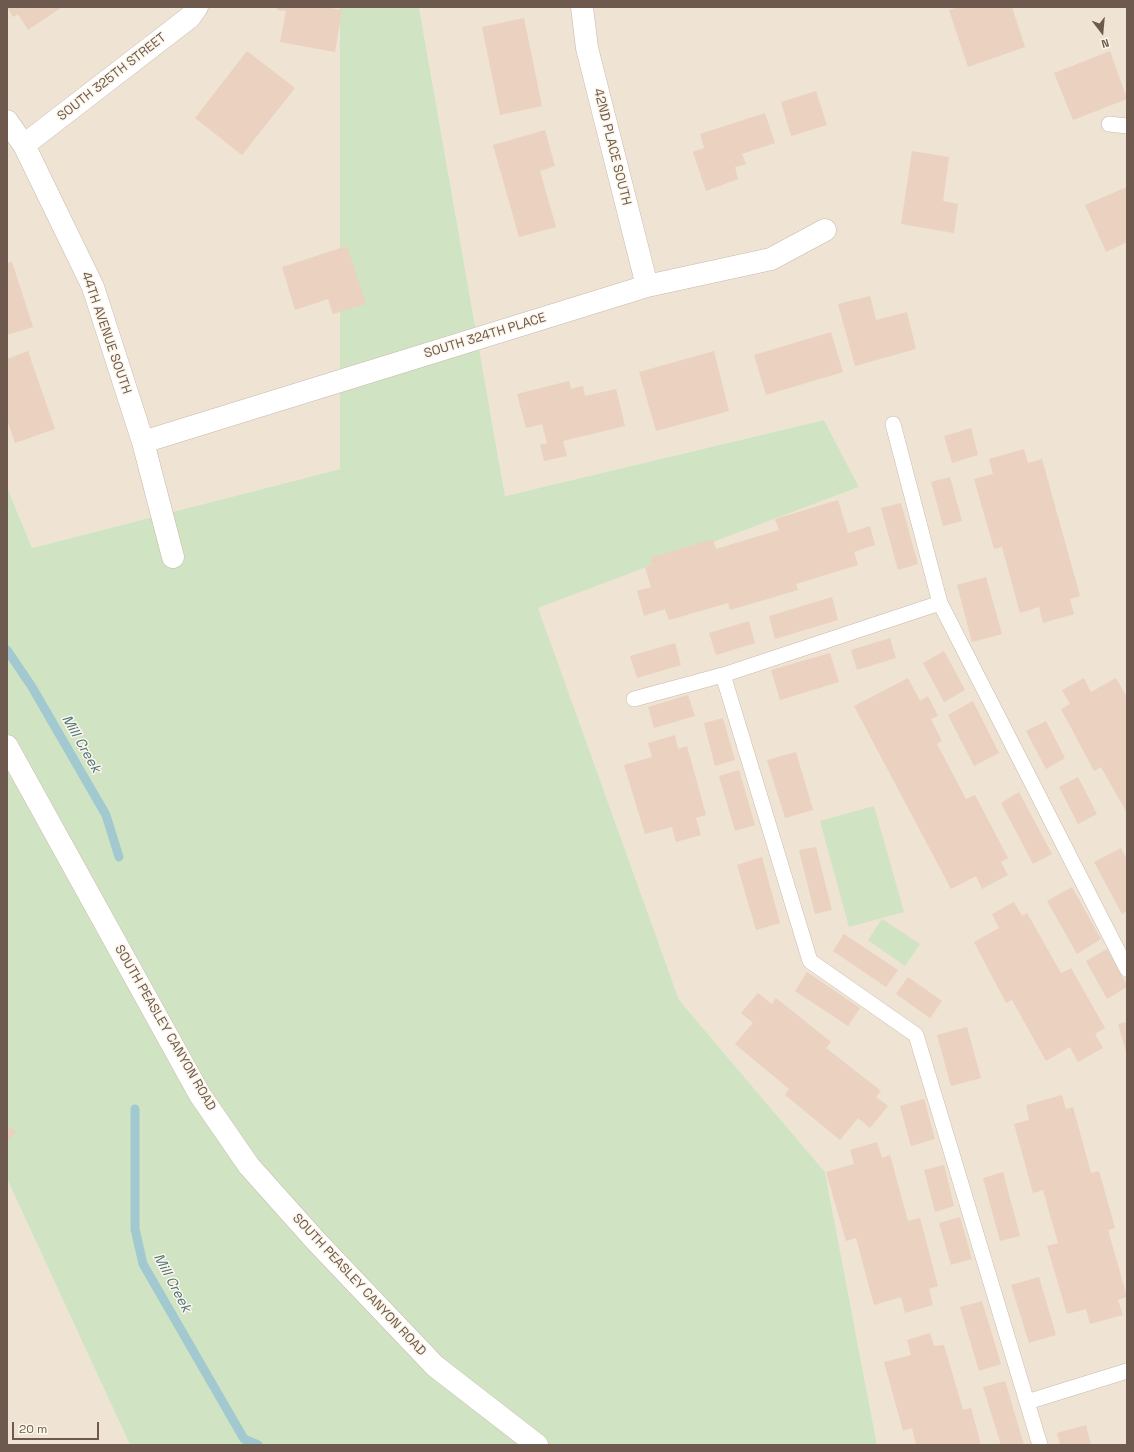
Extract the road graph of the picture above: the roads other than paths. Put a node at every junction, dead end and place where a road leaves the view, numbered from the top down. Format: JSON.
{"nodes":[{"id":1,"x":197,"y":7,"type":"edge"},
{"id":2,"x":582,"y":7,"type":"edge"},
{"id":3,"x":7,"y":121,"type":"edge"},
{"id":4,"x":1109,"y":124,"type":"dead end"},
{"id":5,"x":1127,"y":126,"type":"edge"},
{"id":6,"x":24,"y":145,"type":"junction"},
{"id":7,"x":825,"y":230,"type":"dead end"},
{"id":8,"x":647,"y":286,"type":"junction"},
{"id":9,"x":893,"y":424,"type":"dead end"},
{"id":10,"x":143,"y":442,"type":"junction"},
{"id":11,"x":173,"y":557,"type":"dead end"},
{"id":12,"x":940,"y":603,"type":"junction"},
{"id":13,"x":723,"y":675,"type":"junction"},
{"id":14,"x":634,"y":699,"type":"dead end"},
{"id":15,"x":7,"y":746,"type":"edge"},
{"id":16,"x":1127,"y":969,"type":"edge"},
{"id":17,"x":1127,"y":1371,"type":"edge"},
{"id":18,"x":1027,"y":1402,"type":"junction"},
{"id":19,"x":536,"y":1445,"type":"edge"},
{"id":20,"x":1040,"y":1445,"type":"edge"}],
"edges":[{"from":1,"to":6,"type":"street","name":"SOUTH 325TH STREET"},
{"from":2,"to":8,"type":"street","name":"42ND PLACE SOUTH"},
{"from":3,"to":6,"type":"street","name":"44TH AVENUE SOUTH"},
{"from":4,"to":5,"type":"lane"},
{"from":6,"to":10,"type":"street","name":"44TH AVENUE SOUTH"},
{"from":7,"to":8,"type":"street","name":"SOUTH 324TH PLACE"},
{"from":8,"to":10,"type":"street","name":"SOUTH 324TH PLACE"},
{"from":9,"to":12,"type":"lane"},
{"from":10,"to":11,"type":"street","name":"44TH AVENUE SOUTH"},
{"from":12,"to":13,"type":"lane"},
{"from":12,"to":16,"type":"lane"},
{"from":13,"to":14,"type":"lane"},
{"from":13,"to":18,"type":"lane"},
{"from":15,"to":19,"type":"street","name":"SOUTH PEASLEY CANYON ROAD"},
{"from":17,"to":18,"type":"lane"},
{"from":18,"to":20,"type":"lane"}]}
